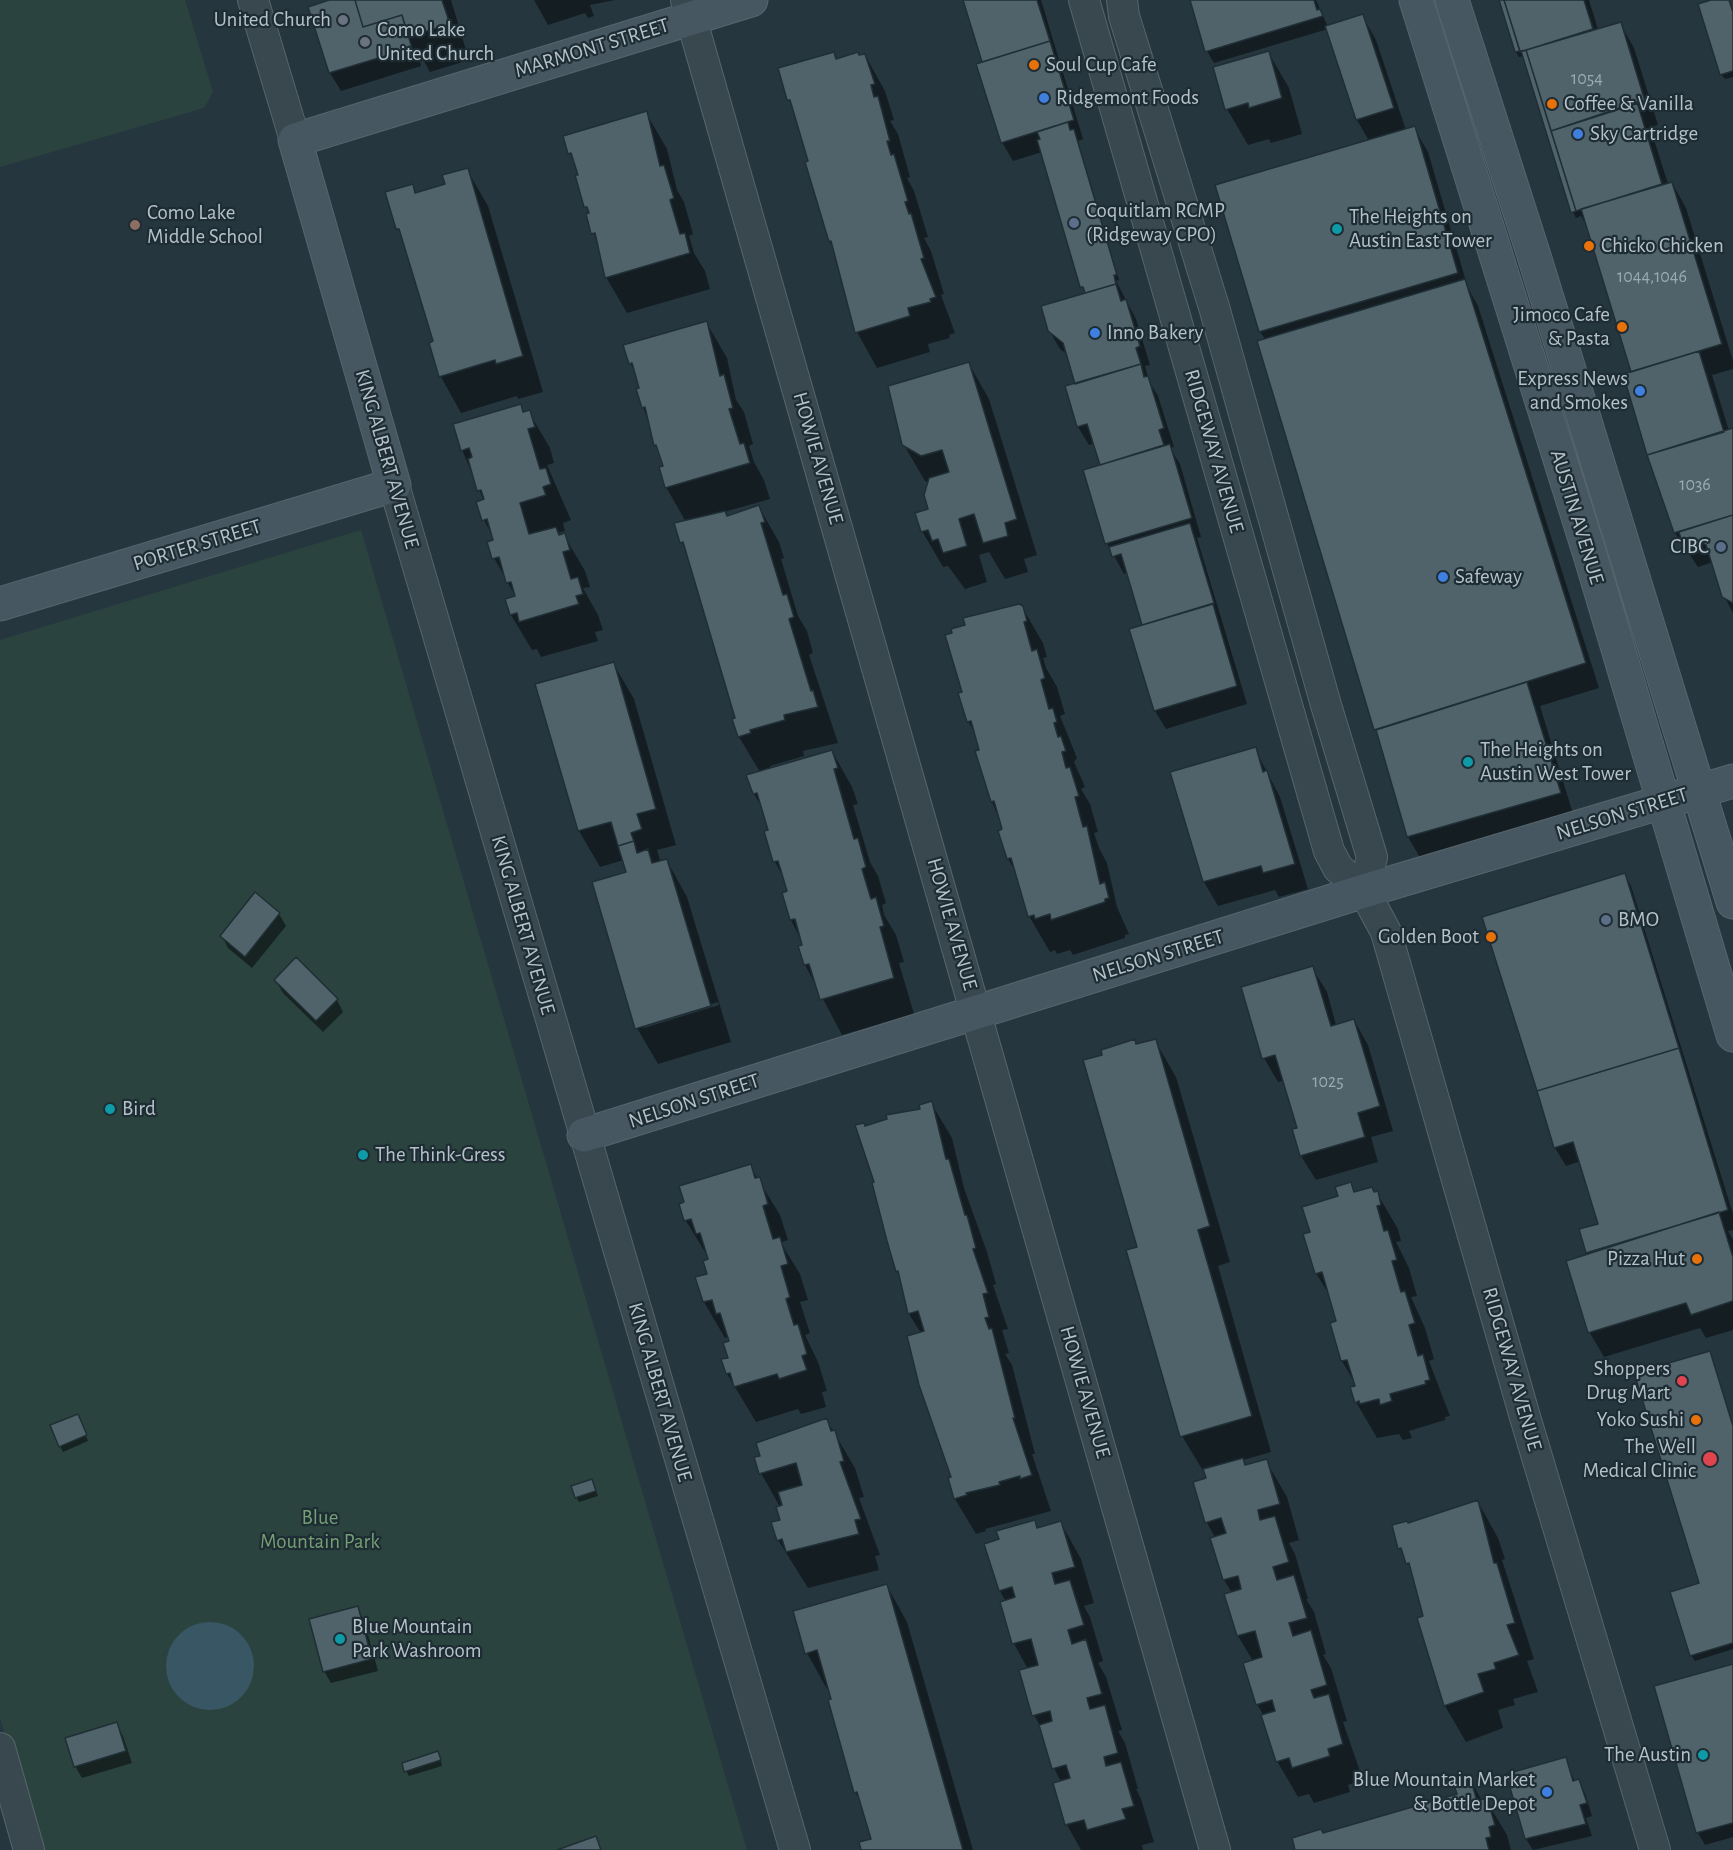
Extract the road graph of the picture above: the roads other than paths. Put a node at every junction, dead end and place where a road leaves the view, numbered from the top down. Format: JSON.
{"nodes":[{"id":1,"x":253,"y":0,"type":"edge"},
{"id":2,"x":752,"y":0,"type":"edge"},
{"id":3,"x":1084,"y":0,"type":"edge"},
{"id":4,"x":1122,"y":0,"type":"edge"},
{"id":5,"x":1416,"y":0,"type":"edge"},
{"id":6,"x":1452,"y":0,"type":"edge"},
{"id":7,"x":689,"y":9,"type":"edge"},
{"id":8,"x":295,"y":140,"type":"junction"},
{"id":9,"x":394,"y":485,"type":"junction"},
{"id":10,"x":0,"y":604,"type":"edge"},
{"id":11,"x":1733,"y":781,"type":"edge"},
{"id":12,"x":1699,"y":790,"type":"junction"},
{"id":13,"x":1664,"y":801,"type":"junction"},
{"id":14,"x":1364,"y":891,"type":"junction"},
{"id":15,"x":1733,"y":902,"type":"edge"},
{"id":16,"x":978,"y":1012,"type":"junction"},
{"id":17,"x":1733,"y":1035,"type":"edge"},
{"id":18,"x":584,"y":1135,"type":"junction"},
{"id":19,"x":0,"y":1748,"type":"edge"},
{"id":20,"x":29,"y":1850,"type":"edge"},
{"id":21,"x":795,"y":1850,"type":"edge"},
{"id":22,"x":1215,"y":1850,"type":"edge"},
{"id":23,"x":1655,"y":1850,"type":"edge"}],
"edges":[{"from":1,"to":8,"type":"street","name":"KING ALBERT AVENUE"},
{"from":2,"to":7,"type":"street","name":"MARMONT STREET"},
{"from":3,"to":14,"type":"street","name":"RIDGEWAY AVENUE"},
{"from":4,"to":14,"type":"street","name":"RIDGEWAY AVENUE"},
{"from":5,"to":13,"type":"street","name":"AUSTIN AVENUE"},
{"from":6,"to":12,"type":"street","name":"AUSTIN AVENUE"},
{"from":7,"to":8,"type":"street","name":"MARMONT STREET"},
{"from":7,"to":16,"type":"street","name":"HOWIE AVENUE"},
{"from":8,"to":9,"type":"street","name":"KING ALBERT AVENUE"},
{"from":9,"to":10,"type":"street","name":"PORTER STREET"},
{"from":9,"to":18,"type":"street","name":"KING ALBERT AVENUE"},
{"from":11,"to":12,"type":"street","name":"NELSON STREET"},
{"from":12,"to":13,"type":"street","name":"NELSON STREET"},
{"from":12,"to":15,"type":"street","name":"AUSTIN AVENUE"},
{"from":13,"to":14,"type":"street","name":"NELSON STREET"},
{"from":13,"to":17,"type":"street","name":"AUSTIN AVENUE"},
{"from":14,"to":16,"type":"street","name":"NELSON STREET"},
{"from":14,"to":23,"type":"street","name":"RIDGEWAY AVENUE"},
{"from":16,"to":18,"type":"street","name":"NELSON STREET"},
{"from":16,"to":22,"type":"street","name":"HOWIE AVENUE"},
{"from":18,"to":21,"type":"street","name":"KING ALBERT AVENUE"},
{"from":19,"to":20,"type":"street"}]}
